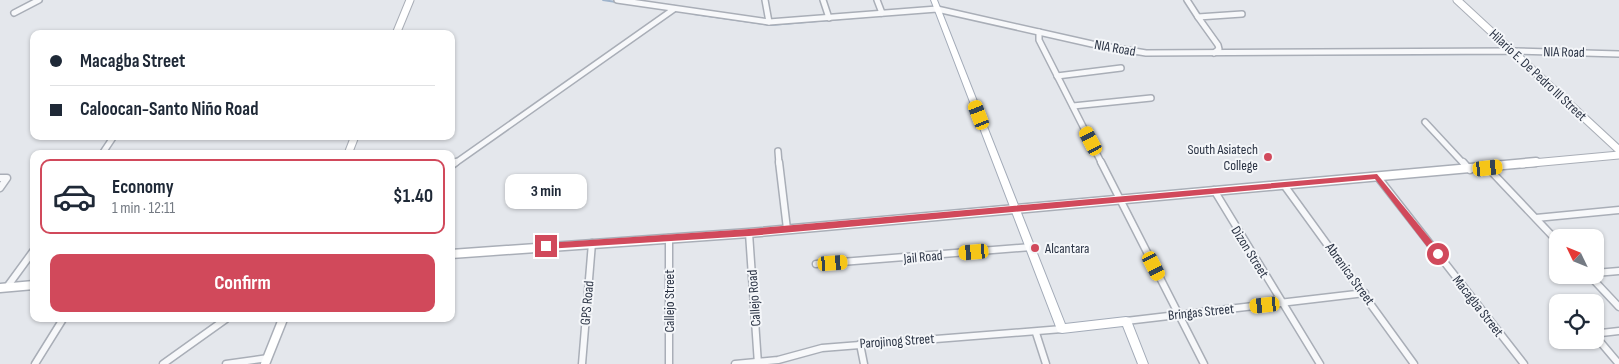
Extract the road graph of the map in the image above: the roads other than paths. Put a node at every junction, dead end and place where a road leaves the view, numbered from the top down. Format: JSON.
{"nodes":[{"id":1,"x":39,"y":0,"type":"edge"},
{"id":2,"x":410,"y":0,"type":"edge"},
{"id":3,"x":617,"y":0,"type":"edge"},
{"id":4,"x":765,"y":0,"type":"edge"},
{"id":5,"x":823,"y":0,"type":"edge"},
{"id":6,"x":877,"y":0,"type":"edge"},
{"id":7,"x":1187,"y":0,"type":"edge"},
{"id":8,"x":1457,"y":0,"type":"edge"},
{"id":9,"x":936,"y":4,"type":"edge"},
{"id":10,"x":674,"y":9,"type":"junction"},
{"id":11,"x":14,"y":13,"type":"dead end"},
{"id":12,"x":882,"y":13,"type":"junction"},
{"id":13,"x":1242,"y":14,"type":"dead end"},
{"id":14,"x":1198,"y":17,"type":"junction"},
{"id":15,"x":829,"y":18,"type":"junction"},
{"id":16,"x":769,"y":22,"type":"junction"},
{"id":17,"x":398,"y":30,"type":"edge"},
{"id":18,"x":1039,"y":33,"type":"junction"},
{"id":19,"x":1514,"y":51,"type":"junction"},
{"id":20,"x":1214,"y":53,"type":"junction"},
{"id":21,"x":1619,"y":54,"type":"edge"},
{"id":22,"x":1121,"y":68,"type":"dead end"},
{"id":23,"x":1057,"y":76,"type":"junction"},
{"id":24,"x":1151,"y":98,"type":"dead end"},
{"id":25,"x":1073,"y":106,"type":"junction"},
{"id":26,"x":1425,"y":122,"type":"dead end"},
{"id":27,"x":1619,"y":150,"type":"edge"},
{"id":28,"x":778,"y":151,"type":"dead end"},
{"id":29,"x":1619,"y":155,"type":"edge"},
{"id":30,"x":455,"y":163,"type":"edge"},
{"id":31,"x":1488,"y":168,"type":"junction"},
{"id":32,"x":1470,"y":170,"type":"junction"},
{"id":33,"x":1377,"y":176,"type":"junction"},
{"id":34,"x":0,"y":178,"type":"edge"},
{"id":35,"x":1284,"y":185,"type":"junction"},
{"id":36,"x":0,"y":188,"type":"edge"},
{"id":37,"x":1214,"y":190,"type":"junction"},
{"id":38,"x":1121,"y":201,"type":"junction"},
{"id":39,"x":1016,"y":208,"type":"junction"},
{"id":40,"x":1619,"y":210,"type":"edge"},
{"id":41,"x":1536,"y":218,"type":"junction"},
{"id":42,"x":787,"y":229,"type":"junction"},
{"id":43,"x":1549,"y":232,"type":"edge"},
{"id":44,"x":749,"y":233,"type":"junction"},
{"id":45,"x":669,"y":238,"type":"junction"},
{"id":46,"x":592,"y":242,"type":"junction"},
{"id":47,"x":1031,"y":247,"type":"junction"},
{"id":48,"x":455,"y":254,"type":"edge"},
{"id":49,"x":30,"y":255,"type":"edge"},
{"id":50,"x":816,"y":264,"type":"dead end"},
{"id":51,"x":1619,"y":270,"type":"edge"},
{"id":52,"x":1604,"y":272,"type":"edge"},
{"id":53,"x":1597,"y":284,"type":"edge"},
{"id":54,"x":30,"y":285,"type":"edge"},
{"id":55,"x":4,"y":287,"type":"edge"},
{"id":56,"x":1365,"y":294,"type":"junction"},
{"id":57,"x":1282,"y":303,"type":"junction"},
{"id":58,"x":1619,"y":307,"type":"edge"},
{"id":59,"x":1179,"y":314,"type":"junction"},
{"id":60,"x":1126,"y":321,"type":"junction"},
{"id":61,"x":61,"y":322,"type":"edge"},
{"id":62,"x":222,"y":322,"type":"edge"},
{"id":63,"x":281,"y":322,"type":"edge"},
{"id":64,"x":1062,"y":329,"type":"junction"},
{"id":65,"x":1619,"y":331,"type":"edge"},
{"id":66,"x":1036,"y":333,"type":"junction"},
{"id":67,"x":860,"y":344,"type":"junction"},
{"id":68,"x":266,"y":361,"type":"edge"},
{"id":69,"x":758,"y":363,"type":"edge"},
{"id":70,"x":35,"y":364,"type":"edge"},
{"id":71,"x":162,"y":364,"type":"edge"},
{"id":72,"x":226,"y":364,"type":"edge"},
{"id":73,"x":582,"y":364,"type":"edge"},
{"id":74,"x":669,"y":364,"type":"edge"},
{"id":75,"x":734,"y":364,"type":"edge"},
{"id":76,"x":864,"y":364,"type":"edge"},
{"id":77,"x":1046,"y":364,"type":"edge"},
{"id":78,"x":1143,"y":364,"type":"edge"},
{"id":79,"x":1204,"y":364,"type":"edge"},
{"id":80,"x":1320,"y":364,"type":"edge"},
{"id":81,"x":1414,"y":364,"type":"edge"},
{"id":82,"x":1524,"y":364,"type":"edge"},
{"id":83,"x":1619,"y":364,"type":"edge"}],
"edges":[{"from":1,"to":11,"type":"street"},
{"from":2,"to":17,"type":"street"},
{"from":3,"to":10,"type":"street","name":"NIA Road"},
{"from":4,"to":16,"type":"street"},
{"from":5,"to":15,"type":"street"},
{"from":6,"to":12,"type":"street"},
{"from":7,"to":14,"type":"street"},
{"from":8,"to":19,"type":"street","name":"Hilario E. De Pedro III Street"},
{"from":9,"to":12,"type":"street","name":"NIA Road"},
{"from":9,"to":18,"type":"street","name":"NIA Road"},
{"from":9,"to":39,"type":"main road"},
{"from":10,"to":16,"type":"street","name":"NIA Road"},
{"from":10,"to":30,"type":"street"},
{"from":12,"to":15,"type":"street","name":"NIA Road"},
{"from":13,"to":14,"type":"street"},
{"from":14,"to":20,"type":"street"},
{"from":15,"to":16,"type":"street","name":"NIA Road"},
{"from":18,"to":20,"type":"street","name":"NIA Road"},
{"from":18,"to":23,"type":"street"},
{"from":19,"to":20,"type":"street","name":"NIA Road"},
{"from":19,"to":21,"type":"street","name":"NIA Road"},
{"from":19,"to":27,"type":"street","name":"Hilario E. De Pedro III Street"},
{"from":22,"to":23,"type":"street"},
{"from":23,"to":25,"type":"street"},
{"from":24,"to":25,"type":"street"},
{"from":25,"to":38,"type":"street"},
{"from":26,"to":32,"type":"street"},
{"from":28,"to":42,"type":"street"},
{"from":29,"to":31,"type":"street"},
{"from":31,"to":32,"type":"street"},
{"from":31,"to":41,"type":"street"},
{"from":32,"to":33,"type":"street"},
{"from":33,"to":35,"type":"street"},
{"from":33,"to":82,"type":"street","name":"Macagba Street"},
{"from":34,"to":36,"type":"street"},
{"from":35,"to":37,"type":"street"},
{"from":35,"to":56,"type":"street","name":"Abrenica Street"},
{"from":37,"to":38,"type":"street"},
{"from":37,"to":57,"type":"street","name":"Dizon Street"},
{"from":38,"to":39,"type":"street"},
{"from":38,"to":59,"type":"street"},
{"from":39,"to":42,"type":"street"},
{"from":39,"to":47,"type":"main road"},
{"from":40,"to":41,"type":"street"},
{"from":41,"to":43,"type":"street"},
{"from":42,"to":44,"type":"street"},
{"from":44,"to":45,"type":"street"},
{"from":44,"to":69,"type":"street","name":"Callejo Road"},
{"from":45,"to":46,"type":"street"},
{"from":45,"to":74,"type":"street","name":"Callejo Street"},
{"from":46,"to":48,"type":"street"},
{"from":46,"to":73,"type":"street","name":"GPS Road"},
{"from":47,"to":50,"type":"street","name":"Jail Road"},
{"from":47,"to":64,"type":"main road"},
{"from":49,"to":55,"type":"street"},
{"from":51,"to":52,"type":"street"},
{"from":53,"to":58,"type":"street"},
{"from":54,"to":55,"type":"street"},
{"from":56,"to":57,"type":"street","name":"Bringas Street"},
{"from":56,"to":81,"type":"street","name":"Abrenica Street"},
{"from":57,"to":59,"type":"street","name":"Bringas Street"},
{"from":57,"to":80,"type":"street","name":"Dizon Street"},
{"from":59,"to":60,"type":"street","name":"Bringas Street"},
{"from":59,"to":79,"type":"street"},
{"from":60,"to":64,"type":"main road"},
{"from":60,"to":78,"type":"main road"},
{"from":61,"to":70,"type":"street"},
{"from":62,"to":71,"type":"street"},
{"from":63,"to":68,"type":"street"},
{"from":64,"to":66,"type":"street","name":"Parojinog Street"},
{"from":65,"to":83,"type":"street"},
{"from":66,"to":67,"type":"street","name":"Parojinog Street"},
{"from":66,"to":77,"type":"street"},
{"from":67,"to":69,"type":"street","name":"Parojinog Street"},
{"from":67,"to":76,"type":"street"},
{"from":68,"to":72,"type":"street"},
{"from":69,"to":75,"type":"street","name":"Parojinog Street"}]}
